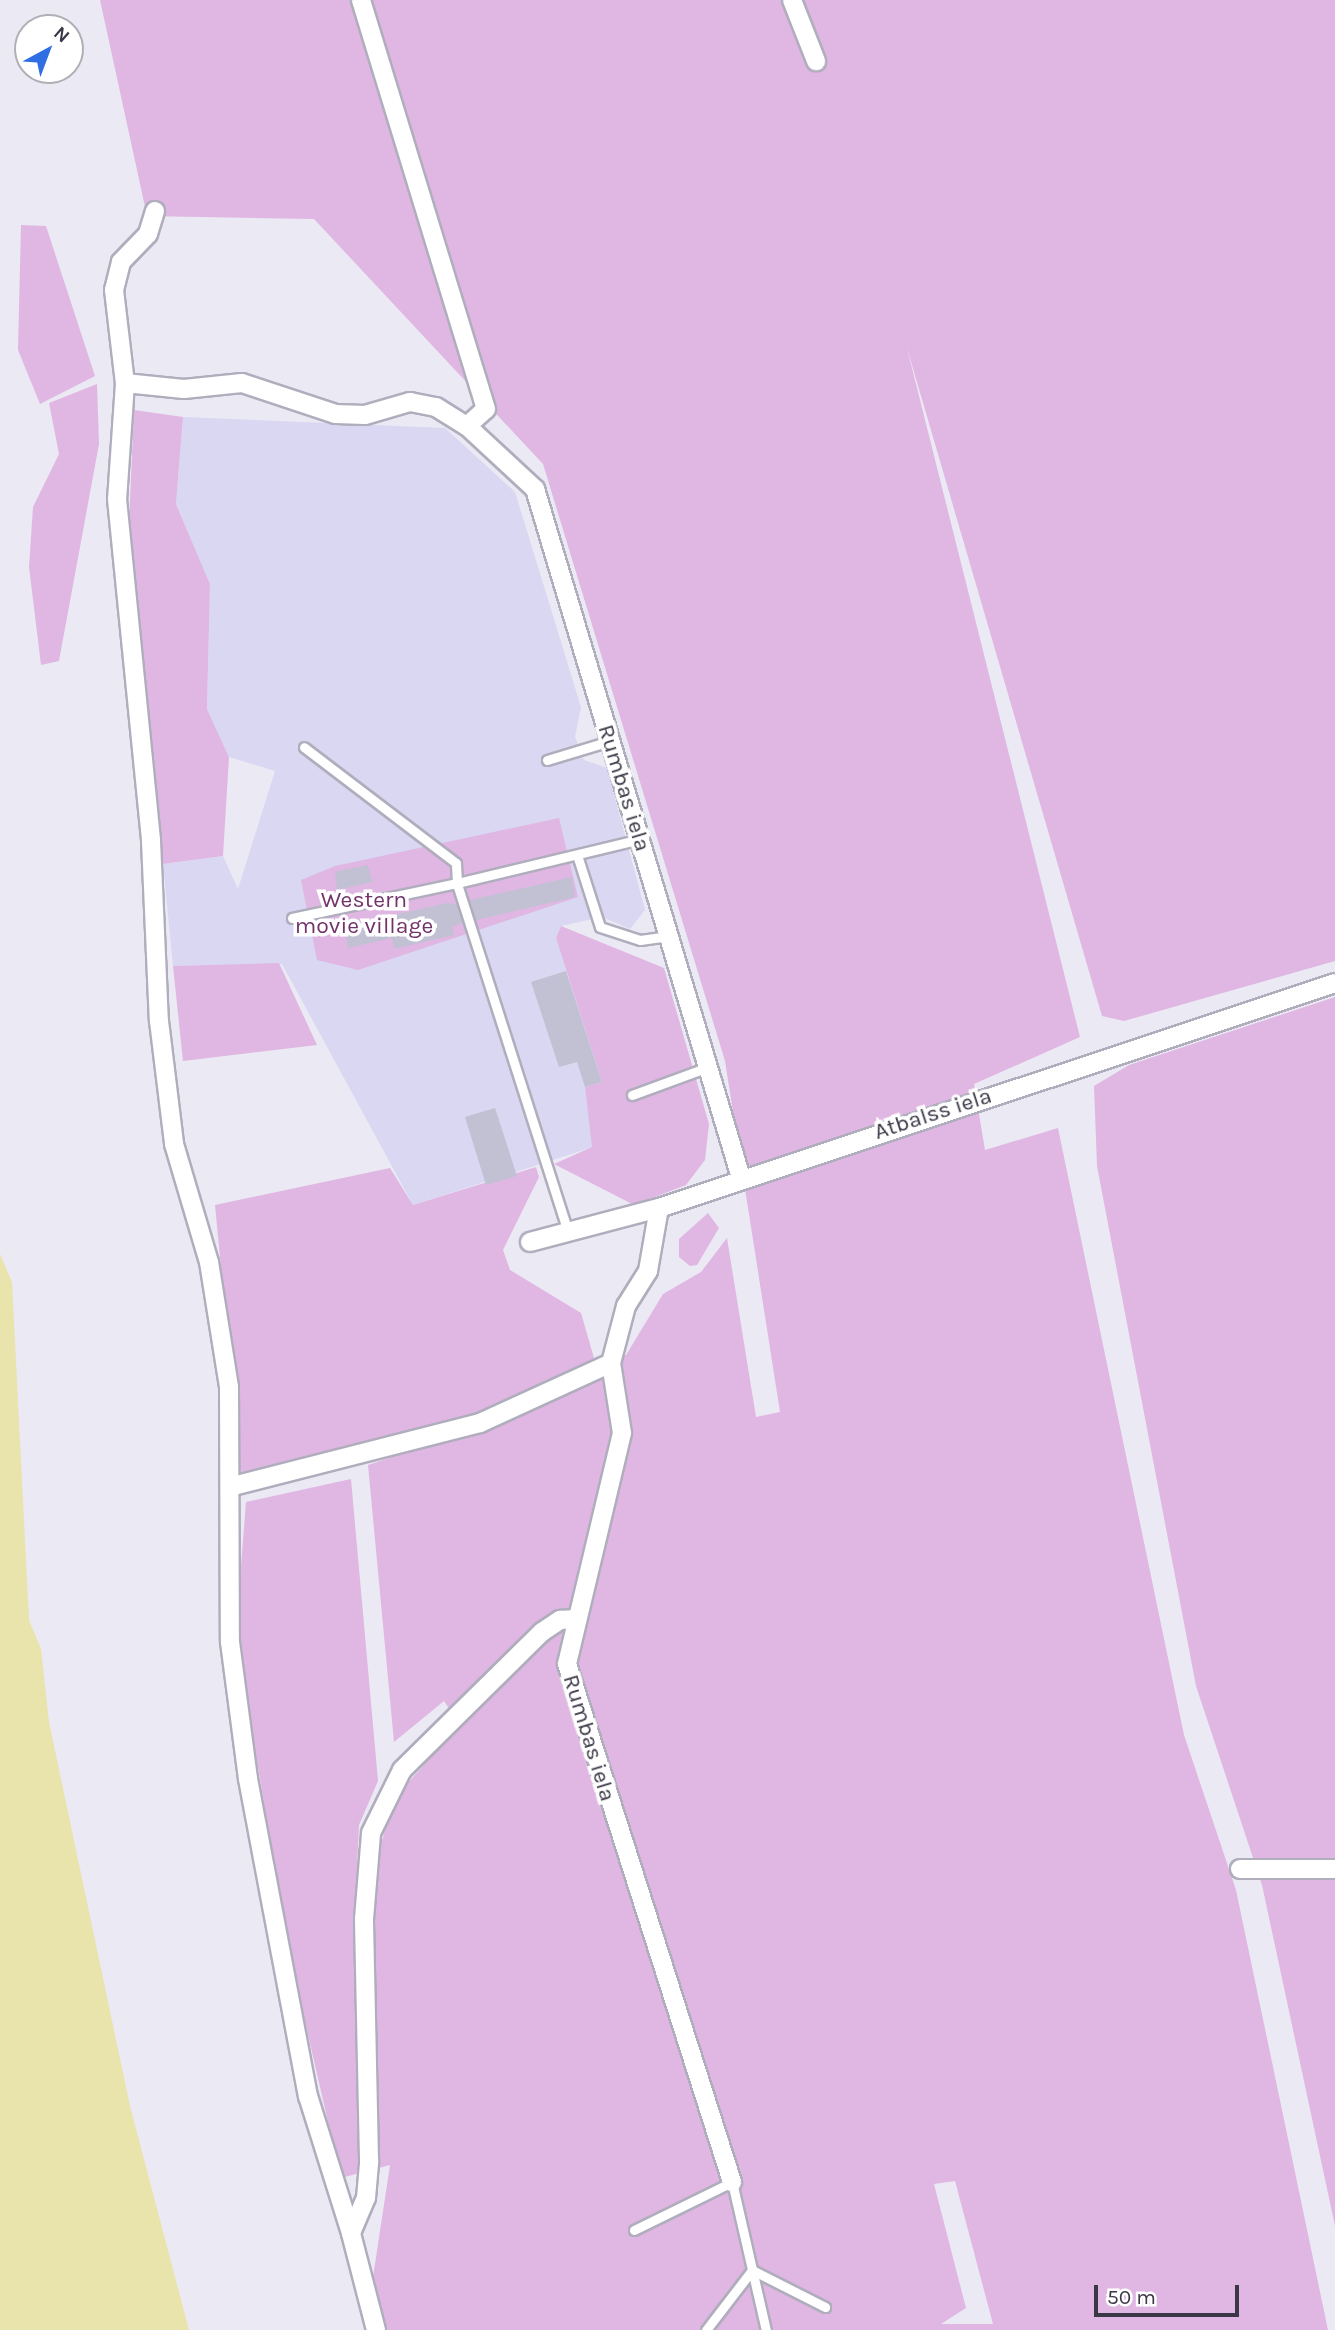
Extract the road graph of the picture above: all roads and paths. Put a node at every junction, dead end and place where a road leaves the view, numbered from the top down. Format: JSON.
{"nodes":[{"id":1,"x":362,"y":0,"type":"edge"},
{"id":2,"x":792,"y":0,"type":"edge"},
{"id":3,"x":816,"y":61,"type":"dead end"},
{"id":4,"x":155,"y":211,"type":"dead end"},
{"id":5,"x":125,"y":383,"type":"junction"},
{"id":6,"x":467,"y":426,"type":"junction"},
{"id":7,"x":610,"y":741,"type":"junction"},
{"id":8,"x":304,"y":747,"type":"dead end"},
{"id":9,"x":547,"y":760,"type":"dead end"},
{"id":10,"x":640,"y":839,"type":"junction"},
{"id":11,"x":578,"y":858,"type":"junction"},
{"id":12,"x":457,"y":883,"type":"junction"},
{"id":13,"x":292,"y":919,"type":"dead end"},
{"id":14,"x":669,"y":936,"type":"junction"},
{"id":15,"x":1335,"y":984,"type":"edge"},
{"id":16,"x":708,"y":1067,"type":"junction"},
{"id":17,"x":632,"y":1095,"type":"dead end"},
{"id":18,"x":741,"y":1178,"type":"junction"},
{"id":19,"x":659,"y":1208,"type":"junction"},
{"id":20,"x":570,"y":1236,"type":"junction"},
{"id":21,"x":530,"y":1242,"type":"dead end"},
{"id":22,"x":611,"y":1363,"type":"junction"},
{"id":23,"x":233,"y":1486,"type":"junction"},
{"id":24,"x":576,"y":1619,"type":"junction"},
{"id":25,"x":1240,"y":1869,"type":"dead end"},
{"id":26,"x":1335,"y":1869,"type":"edge"},
{"id":27,"x":732,"y":2182,"type":"junction"},
{"id":28,"x":634,"y":2230,"type":"dead end"},
{"id":29,"x":351,"y":2233,"type":"junction"},
{"id":30,"x":752,"y":2270,"type":"junction"},
{"id":31,"x":825,"y":2307,"type":"dead end"},
{"id":32,"x":376,"y":2330,"type":"edge"},
{"id":33,"x":706,"y":2330,"type":"edge"},
{"id":34,"x":766,"y":2330,"type":"edge"}],
"edges":[{"from":1,"to":6,"type":"street"},
{"from":2,"to":3,"type":"street"},
{"from":4,"to":5,"type":"street"},
{"from":5,"to":6,"type":"street","name":"Rumbas iela"},
{"from":5,"to":23,"type":"street"},
{"from":6,"to":7,"type":"street","name":"Rumbas iela"},
{"from":7,"to":9,"type":"lane"},
{"from":7,"to":10,"type":"street","name":"Rumbas iela"},
{"from":8,"to":12,"type":"lane"},
{"from":10,"to":11,"type":"lane"},
{"from":10,"to":14,"type":"street","name":"Rumbas iela"},
{"from":11,"to":12,"type":"lane"},
{"from":11,"to":14,"type":"lane"},
{"from":12,"to":13,"type":"lane"},
{"from":12,"to":20,"type":"lane"},
{"from":14,"to":16,"type":"street","name":"Rumbas iela"},
{"from":15,"to":18,"type":"street","name":"Atbalss iela"},
{"from":16,"to":17,"type":"lane"},
{"from":16,"to":18,"type":"street","name":"Rumbas iela"},
{"from":18,"to":19,"type":"street","name":"Atbalss iela"},
{"from":19,"to":20,"type":"street","name":"Atbalss iela"},
{"from":19,"to":22,"type":"street","name":"Rumbas iela"},
{"from":20,"to":21,"type":"street","name":"Atbalss iela"},
{"from":22,"to":23,"type":"street"},
{"from":22,"to":24,"type":"street","name":"Rumbas iela"},
{"from":23,"to":29,"type":"street"},
{"from":24,"to":27,"type":"street","name":"Rumbas iela"},
{"from":24,"to":29,"type":"street"},
{"from":25,"to":26,"type":"street"},
{"from":27,"to":28,"type":"lane"},
{"from":27,"to":30,"type":"lane"},
{"from":29,"to":32,"type":"street"},
{"from":30,"to":31,"type":"lane"},
{"from":30,"to":33,"type":"lane"},
{"from":30,"to":34,"type":"lane"}]}
